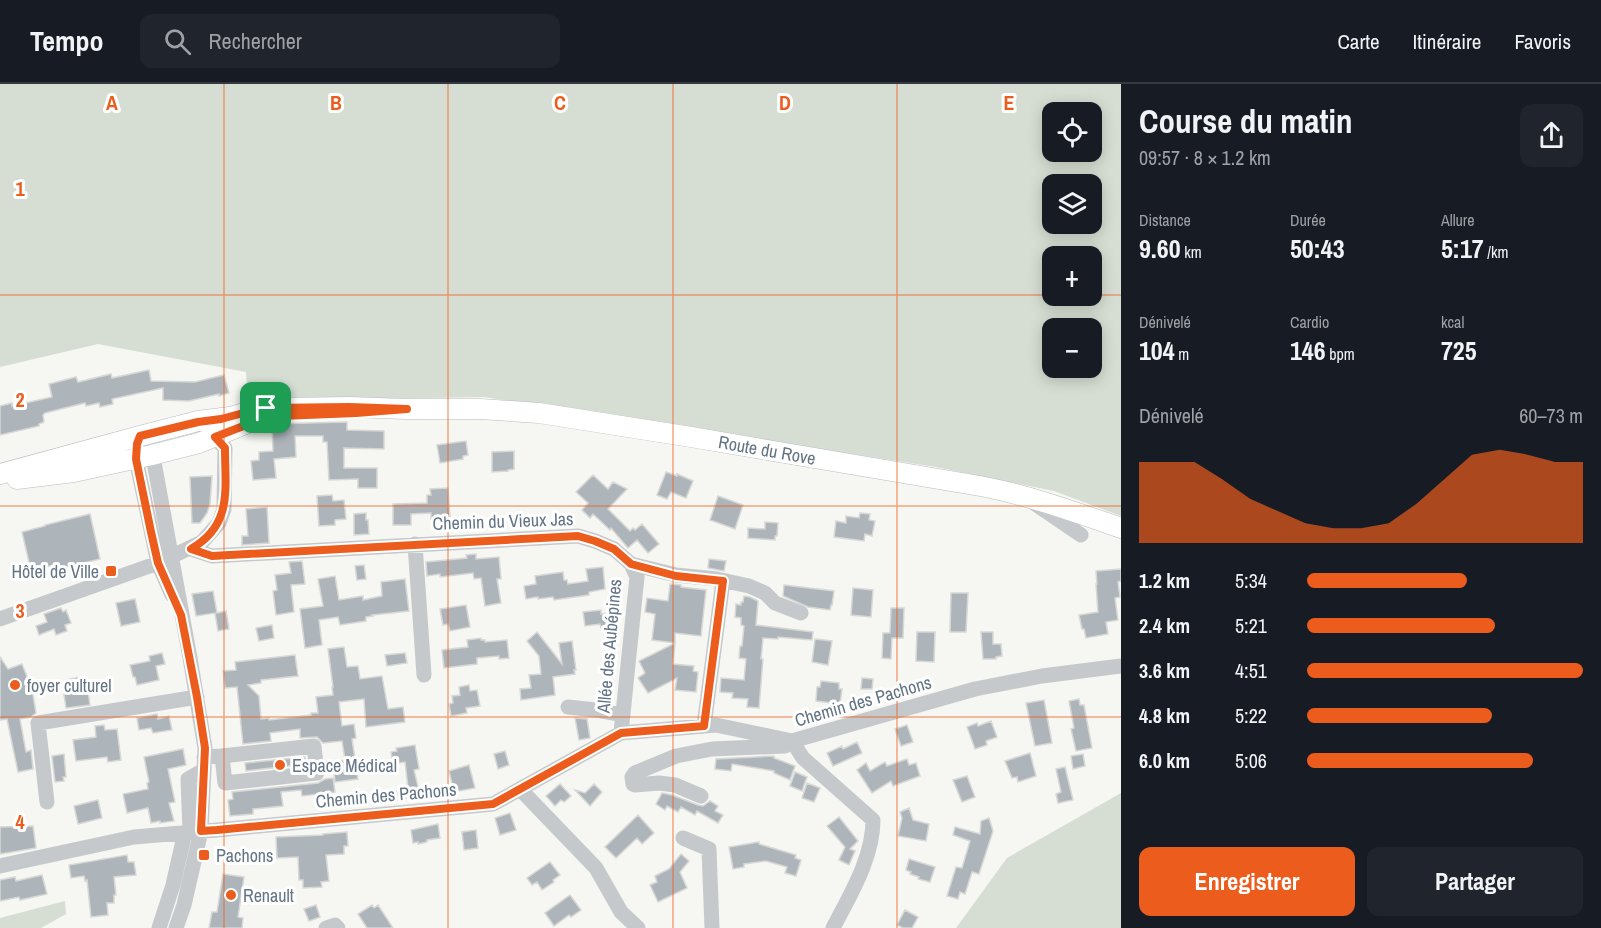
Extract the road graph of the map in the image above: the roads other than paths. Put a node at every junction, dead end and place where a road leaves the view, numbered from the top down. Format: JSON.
{"nodes":[{"id":1,"x":407,"y":409,"type":"junction"},
{"id":2,"x":140,"y":436,"type":"junction"},
{"id":3,"x":220,"y":442,"type":"junction"},
{"id":4,"x":144,"y":457,"type":"junction"},
{"id":5,"x":0,"y":474,"type":"edge"},
{"id":6,"x":0,"y":481,"type":"edge"},
{"id":7,"x":1024,"y":496,"type":"junction"},
{"id":8,"x":1121,"y":528,"type":"edge"},
{"id":9,"x":1081,"y":535,"type":"dead end"},
{"id":10,"x":415,"y":544,"type":"junction"},
{"id":11,"x":191,"y":549,"type":"junction"},
{"id":12,"x":165,"y":560,"type":"junction"},
{"id":13,"x":631,"y":564,"type":"junction"},
{"id":14,"x":723,"y":581,"type":"junction"},
{"id":15,"x":801,"y":613,"type":"dead end"},
{"id":16,"x":0,"y":619,"type":"edge"},
{"id":17,"x":1121,"y":666,"type":"edge"},
{"id":18,"x":424,"y":675,"type":"dead end"},
{"id":19,"x":197,"y":697,"type":"junction"},
{"id":20,"x":568,"y":707,"type":"dead end"},
{"id":21,"x":623,"y":715,"type":"junction"},
{"id":22,"x":704,"y":726,"type":"junction"},
{"id":23,"x":621,"y":733,"type":"junction"},
{"id":24,"x":793,"y":743,"type":"junction"},
{"id":25,"x":222,"y":756,"type":"junction"},
{"id":26,"x":204,"y":763,"type":"junction"},
{"id":27,"x":520,"y":789,"type":"junction"},
{"id":28,"x":701,"y":796,"type":"dead end"},
{"id":29,"x":47,"y":802,"type":"dead end"},
{"id":30,"x":192,"y":831,"type":"junction"},
{"id":31,"x":683,"y":838,"type":"dead end"},
{"id":32,"x":0,"y":866,"type":"edge"},
{"id":33,"x":159,"y":928,"type":"edge"},
{"id":34,"x":176,"y":928,"type":"edge"},
{"id":35,"x":326,"y":928,"type":"edge"},
{"id":36,"x":338,"y":928,"type":"edge"},
{"id":37,"x":638,"y":928,"type":"edge"},
{"id":38,"x":712,"y":928,"type":"edge"},
{"id":39,"x":833,"y":928,"type":"edge"}],
"edges":[{"from":1,"to":2,"type":"main road"},
{"from":1,"to":3,"type":"main road"},
{"from":1,"to":7,"type":"main road","name":"Route du Rove"},
{"from":2,"to":4,"type":"street"},
{"from":2,"to":5,"type":"main road"},
{"from":3,"to":4,"type":"main road"},
{"from":3,"to":11,"type":"street"},
{"from":4,"to":6,"type":"main road"},
{"from":4,"to":12,"type":"street"},
{"from":7,"to":8,"type":"main road","name":"Route du Rove"},
{"from":7,"to":9,"type":"street"},
{"from":10,"to":11,"type":"street","name":"Chemin du Vieux Jas"},
{"from":10,"to":13,"type":"street","name":"Chemin du Vieux Jas"},
{"from":10,"to":18,"type":"street"},
{"from":11,"to":12,"type":"street"},
{"from":12,"to":16,"type":"street"},
{"from":12,"to":19,"type":"street"},
{"from":13,"to":14,"type":"street","name":"Chemin du Vieux Jas"},
{"from":13,"to":21,"type":"street","name":"Allée des Aubépines"},
{"from":14,"to":15,"type":"street","name":"Chemin du Vieux Jas"},
{"from":14,"to":22,"type":"street"},
{"from":17,"to":24,"type":"street","name":"Chemin des Pachons"},
{"from":19,"to":26,"type":"street"},
{"from":19,"to":29,"type":"street"},
{"from":20,"to":21,"type":"street"},
{"from":21,"to":23,"type":"street","name":"Allée des Aubépines"},
{"from":22,"to":23,"type":"street","name":"Chemin des Pachons"},
{"from":22,"to":24,"type":"street","name":"Chemin des Pachons"},
{"from":23,"to":27,"type":"street","name":"Chemin des Pachons"},
{"from":24,"to":28,"type":"street"},
{"from":24,"to":39,"type":"street"},
{"from":25,"to":25,"type":"street"},
{"from":25,"to":26,"type":"street"},
{"from":26,"to":30,"type":"street"},
{"from":27,"to":30,"type":"street","name":"Chemin des Pachons"},
{"from":27,"to":37,"type":"street"},
{"from":30,"to":32,"type":"street","name":"Chemin des Pachons"},
{"from":30,"to":33,"type":"street"},
{"from":30,"to":34,"type":"street"},
{"from":31,"to":38,"type":"street"},
{"from":35,"to":36,"type":"street"}]}
